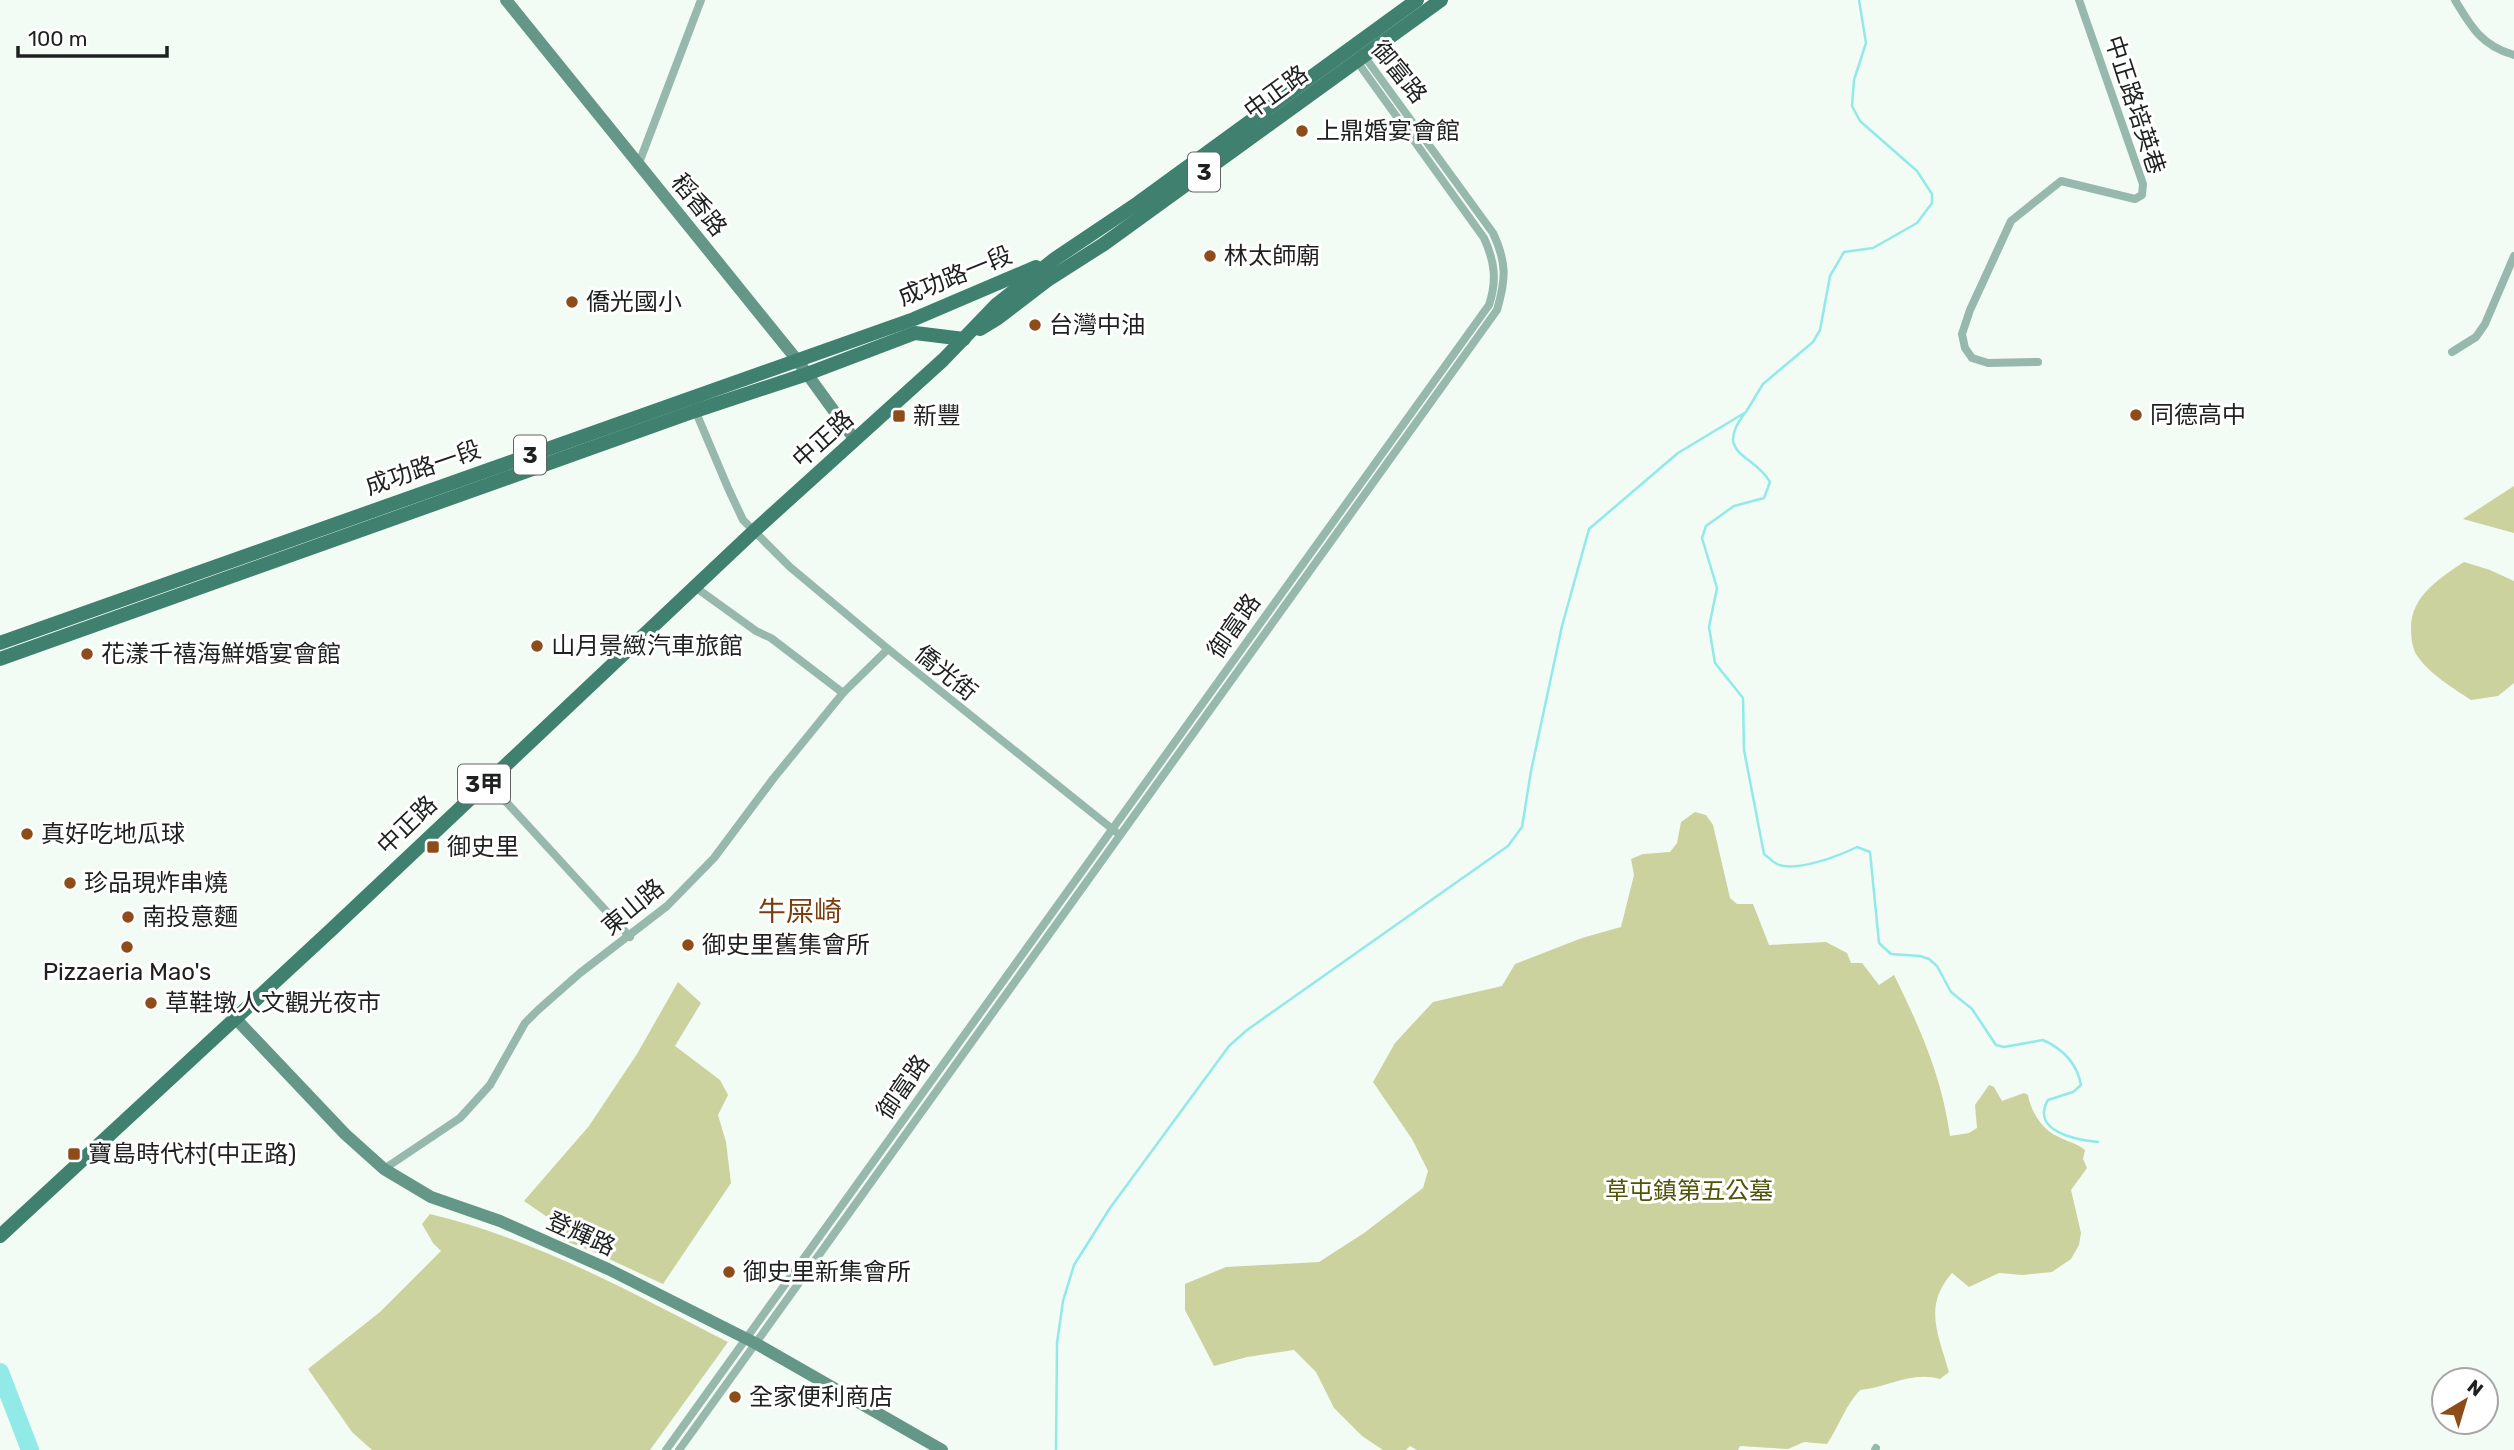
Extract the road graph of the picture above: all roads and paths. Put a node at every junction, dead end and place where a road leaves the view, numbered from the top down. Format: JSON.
{"nodes":[{"id":1,"x":506,"y":0,"type":"edge"},
{"id":2,"x":701,"y":0,"type":"edge"},
{"id":3,"x":1417,"y":0,"type":"edge"},
{"id":4,"x":1441,"y":0,"type":"edge"},
{"id":5,"x":2079,"y":0,"type":"edge"},
{"id":6,"x":2455,"y":0,"type":"edge"},
{"id":7,"x":1359,"y":54,"type":"junction"},
{"id":8,"x":2514,"y":55,"type":"edge"},
{"id":9,"x":639,"y":163,"type":"junction"},
{"id":10,"x":2514,"y":256,"type":"edge"},
{"id":11,"x":1056,"y":258,"type":"junction"},
{"id":12,"x":964,"y":339,"type":"junction"},
{"id":13,"x":2452,"y":352,"type":"dead end"},
{"id":14,"x":797,"y":360,"type":"junction"},
{"id":15,"x":2038,"y":362,"type":"dead end"},
{"id":16,"x":807,"y":374,"type":"junction"},
{"id":17,"x":692,"y":405,"type":"junction"},
{"id":18,"x":855,"y":440,"type":"junction"},
{"id":19,"x":754,"y":531,"type":"junction"},
{"id":20,"x":695,"y":587,"type":"junction"},
{"id":21,"x":0,"y":643,"type":"edge"},
{"id":22,"x":888,"y":649,"type":"junction"},
{"id":23,"x":0,"y":659,"type":"edge"},
{"id":24,"x":843,"y":693,"type":"junction"},
{"id":25,"x":487,"y":781,"type":"junction"},
{"id":26,"x":1113,"y":830,"type":"junction"},
{"id":27,"x":1121,"y":835,"type":"junction"},
{"id":28,"x":630,"y":937,"type":"junction"},
{"id":29,"x":235,"y":1018,"type":"junction"},
{"id":30,"x":384,"y":1168,"type":"junction"},
{"id":31,"x":3,"y":1233,"type":"edge"},
{"id":32,"x":750,"y":1341,"type":"junction"},
{"id":33,"x":666,"y":1450,"type":"edge"},
{"id":34,"x":679,"y":1450,"type":"edge"},
{"id":35,"x":943,"y":1450,"type":"edge"}],
"edges":[{"from":1,"to":9,"type":"street","name":"稻香路"},
{"from":2,"to":9,"type":"street"},
{"from":3,"to":7,"type":"main road","name":"中正路","number":"3"},
{"from":4,"to":7,"type":"main road","name":"中正路","number":"3"},
{"from":5,"to":15,"type":"street","name":"中正路培英巷"},
{"from":6,"to":8,"type":"street"},
{"from":7,"to":11,"type":"main road","name":"中正路","number":"3"},
{"from":7,"to":12,"type":"main road","name":"中正路","number":"3"},
{"from":7,"to":26,"type":"street","name":"御富路"},
{"from":7,"to":27,"type":"street","name":"御富路"},
{"from":9,"to":14,"type":"street","name":"稻香路"},
{"from":10,"to":13,"type":"street"},
{"from":11,"to":12,"type":"main road","name":"中正路","number":"3"},
{"from":11,"to":14,"type":"main road","name":"成功路一段","number":"3"},
{"from":12,"to":16,"type":"main road","name":"成功路一段","number":"3"},
{"from":12,"to":18,"type":"main road","name":"中正路","number":"3甲"},
{"from":14,"to":16,"type":"street","name":"稻香路"},
{"from":14,"to":17,"type":"main road","name":"成功路一段","number":"3"},
{"from":16,"to":17,"type":"main road","name":"成功路一段","number":"3"},
{"from":16,"to":18,"type":"street","name":"稻香路"},
{"from":17,"to":19,"type":"street","name":"僑光街"},
{"from":17,"to":21,"type":"main road","name":"成功路一段","number":"3"},
{"from":17,"to":23,"type":"main road","name":"成功路一段","number":"3"},
{"from":18,"to":19,"type":"main road","name":"中正路","number":"3甲"},
{"from":19,"to":20,"type":"main road","name":"中正路","number":"3甲"},
{"from":19,"to":22,"type":"street","name":"僑光街"},
{"from":20,"to":24,"type":"street"},
{"from":20,"to":25,"type":"main road","name":"中正路","number":"3甲"},
{"from":22,"to":24,"type":"street","name":"東山路"},
{"from":22,"to":26,"type":"street","name":"僑光街"},
{"from":24,"to":28,"type":"street","name":"東山路"},
{"from":25,"to":28,"type":"street"},
{"from":25,"to":29,"type":"main road","name":"中正路","number":"3甲"},
{"from":26,"to":27,"type":"street","name":"僑光街"},
{"from":26,"to":32,"type":"street","name":"御富路"},
{"from":27,"to":32,"type":"street","name":"御富路"},
{"from":28,"to":30,"type":"street","name":"東山路"},
{"from":29,"to":30,"type":"street","name":"登輝路"},
{"from":29,"to":31,"type":"main road","name":"中正路","number":"3甲"},
{"from":30,"to":32,"type":"street","name":"登輝路"},
{"from":32,"to":33,"type":"street","name":"御富路"},
{"from":32,"to":34,"type":"street","name":"御富路"},
{"from":32,"to":35,"type":"street","name":"登輝路"}]}
